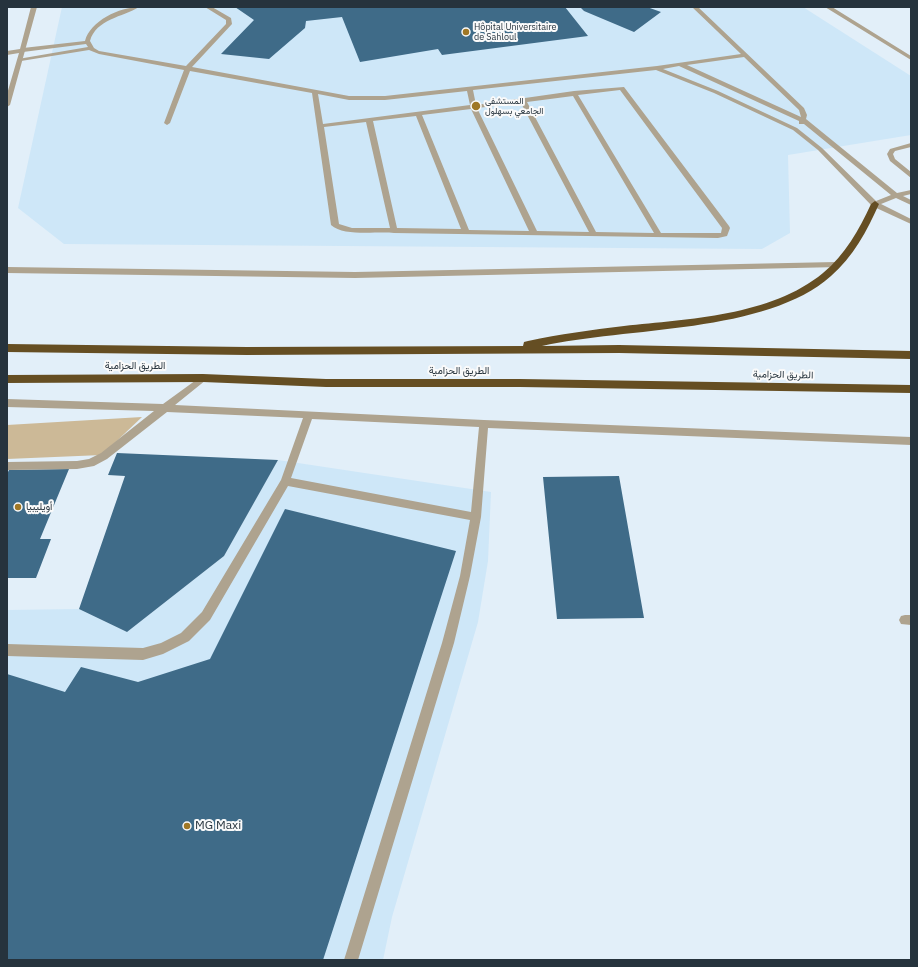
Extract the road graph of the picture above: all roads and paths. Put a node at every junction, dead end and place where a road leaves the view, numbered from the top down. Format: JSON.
{"nodes":[{"id":1,"x":34,"y":7,"type":"edge"},
{"id":2,"x":136,"y":7,"type":"edge"},
{"id":3,"x":208,"y":7,"type":"edge"},
{"id":4,"x":695,"y":7,"type":"edge"},
{"id":5,"x":828,"y":7,"type":"edge"},
{"id":6,"x":88,"y":42,"type":"junction"},
{"id":7,"x":90,"y":48,"type":"junction"},
{"id":8,"x":23,"y":50,"type":"junction"},
{"id":9,"x":7,"y":54,"type":"edge"},
{"id":10,"x":746,"y":56,"type":"junction"},
{"id":11,"x":7,"y":58,"type":"edge"},
{"id":12,"x":20,"y":58,"type":"junction"},
{"id":13,"x":911,"y":58,"type":"edge"},
{"id":14,"x":681,"y":64,"type":"junction"},
{"id":15,"x":188,"y":68,"type":"junction"},
{"id":16,"x":657,"y":68,"type":"junction"},
{"id":17,"x":470,"y":89,"type":"junction"},
{"id":18,"x":315,"y":92,"type":"junction"},
{"id":19,"x":574,"y":93,"type":"junction"},
{"id":20,"x":523,"y":100,"type":"junction"},
{"id":21,"x":7,"y":105,"type":"edge"},
{"id":22,"x":473,"y":106,"type":"junction"},
{"id":23,"x":418,"y":113,"type":"junction"},
{"id":24,"x":369,"y":120,"type":"junction"},
{"id":25,"x":804,"y":120,"type":"junction"},
{"id":26,"x":167,"y":123,"type":"dead end"},
{"id":27,"x":320,"y":126,"type":"junction"},
{"id":28,"x":795,"y":128,"type":"junction"},
{"id":29,"x":911,"y":145,"type":"edge"},
{"id":30,"x":911,"y":176,"type":"edge"},
{"id":31,"x":911,"y":192,"type":"edge"},
{"id":32,"x":896,"y":195,"type":"junction"},
{"id":33,"x":911,"y":203,"type":"edge"},
{"id":34,"x":875,"y":204,"type":"junction"},
{"id":35,"x":911,"y":222,"type":"edge"},
{"id":36,"x":394,"y":231,"type":"junction"},
{"id":37,"x":466,"y":232,"type":"junction"},
{"id":38,"x":534,"y":233,"type":"junction"},
{"id":39,"x":594,"y":234,"type":"junction"},
{"id":40,"x":659,"y":236,"type":"junction"},
{"id":41,"x":836,"y":265,"type":"junction"},
{"id":42,"x":7,"y":270,"type":"edge"},
{"id":43,"x":7,"y":348,"type":"edge"},
{"id":44,"x":508,"y":350,"type":"junction"},
{"id":45,"x":911,"y":355,"type":"edge"},
{"id":46,"x":203,"y":378,"type":"junction"},
{"id":47,"x":7,"y":379,"type":"edge"},
{"id":48,"x":911,"y":389,"type":"edge"},
{"id":49,"x":7,"y":403,"type":"edge"},
{"id":50,"x":165,"y":408,"type":"junction"},
{"id":51,"x":309,"y":415,"type":"junction"},
{"id":52,"x":484,"y":424,"type":"junction"},
{"id":53,"x":911,"y":441,"type":"edge"},
{"id":54,"x":7,"y":466,"type":"edge"},
{"id":55,"x":285,"y":481,"type":"junction"},
{"id":56,"x":476,"y":517,"type":"junction"},
{"id":57,"x":7,"y":650,"type":"edge"},
{"id":58,"x":351,"y":960,"type":"edge"}],
"edges":[{"from":1,"to":8,"type":"street"},
{"from":2,"to":6,"type":"street"},
{"from":3,"to":15,"type":"street"},
{"from":4,"to":10,"type":"street"},
{"from":5,"to":13,"type":"street"},
{"from":6,"to":7,"type":"street"},
{"from":6,"to":8,"type":"street"},
{"from":7,"to":12,"type":"street"},
{"from":7,"to":15,"type":"street"},
{"from":8,"to":9,"type":"street"},
{"from":8,"to":12,"type":"street"},
{"from":10,"to":14,"type":"street"},
{"from":10,"to":25,"type":"street"},
{"from":11,"to":12,"type":"street"},
{"from":12,"to":21,"type":"street"},
{"from":14,"to":16,"type":"street"},
{"from":14,"to":25,"type":"street"},
{"from":15,"to":18,"type":"street"},
{"from":15,"to":26,"type":"street"},
{"from":16,"to":17,"type":"street"},
{"from":16,"to":28,"type":"street"},
{"from":17,"to":18,"type":"street"},
{"from":17,"to":22,"type":"street"},
{"from":18,"to":27,"type":"street"},
{"from":19,"to":20,"type":"street"},
{"from":19,"to":40,"type":"street"},
{"from":19,"to":40,"type":"street"},
{"from":20,"to":22,"type":"street"},
{"from":20,"to":39,"type":"street"},
{"from":22,"to":23,"type":"street"},
{"from":22,"to":38,"type":"street"},
{"from":23,"to":24,"type":"street"},
{"from":23,"to":37,"type":"street"},
{"from":24,"to":27,"type":"street"},
{"from":24,"to":36,"type":"street"},
{"from":25,"to":28,"type":"street"},
{"from":25,"to":32,"type":"street"},
{"from":27,"to":36,"type":"street"},
{"from":28,"to":34,"type":"street"},
{"from":29,"to":30,"type":"street"},
{"from":31,"to":32,"type":"street"},
{"from":32,"to":33,"type":"street"},
{"from":32,"to":34,"type":"street"},
{"from":34,"to":35,"type":"street"},
{"from":34,"to":41,"type":"highway"},
{"from":36,"to":37,"type":"street"},
{"from":37,"to":38,"type":"street"},
{"from":38,"to":39,"type":"street"},
{"from":39,"to":40,"type":"street"},
{"from":41,"to":42,"type":"street"},
{"from":41,"to":44,"type":"highway"},
{"from":43,"to":44,"type":"highway","name":"الطريق الحزامية"},
{"from":44,"to":45,"type":"highway","name":"الطريق الحزامية"},
{"from":46,"to":47,"type":"highway","name":"الطريق الحزامية"},
{"from":46,"to":48,"type":"highway","name":"الطريق الحزامية"},
{"from":46,"to":50,"type":"street"},
{"from":49,"to":50,"type":"street"},
{"from":50,"to":51,"type":"street"},
{"from":50,"to":54,"type":"street"},
{"from":51,"to":52,"type":"street"},
{"from":51,"to":55,"type":"street"},
{"from":52,"to":53,"type":"street"},
{"from":52,"to":56,"type":"street"},
{"from":55,"to":56,"type":"street"},
{"from":55,"to":57,"type":"street"},
{"from":56,"to":58,"type":"street"}]}
